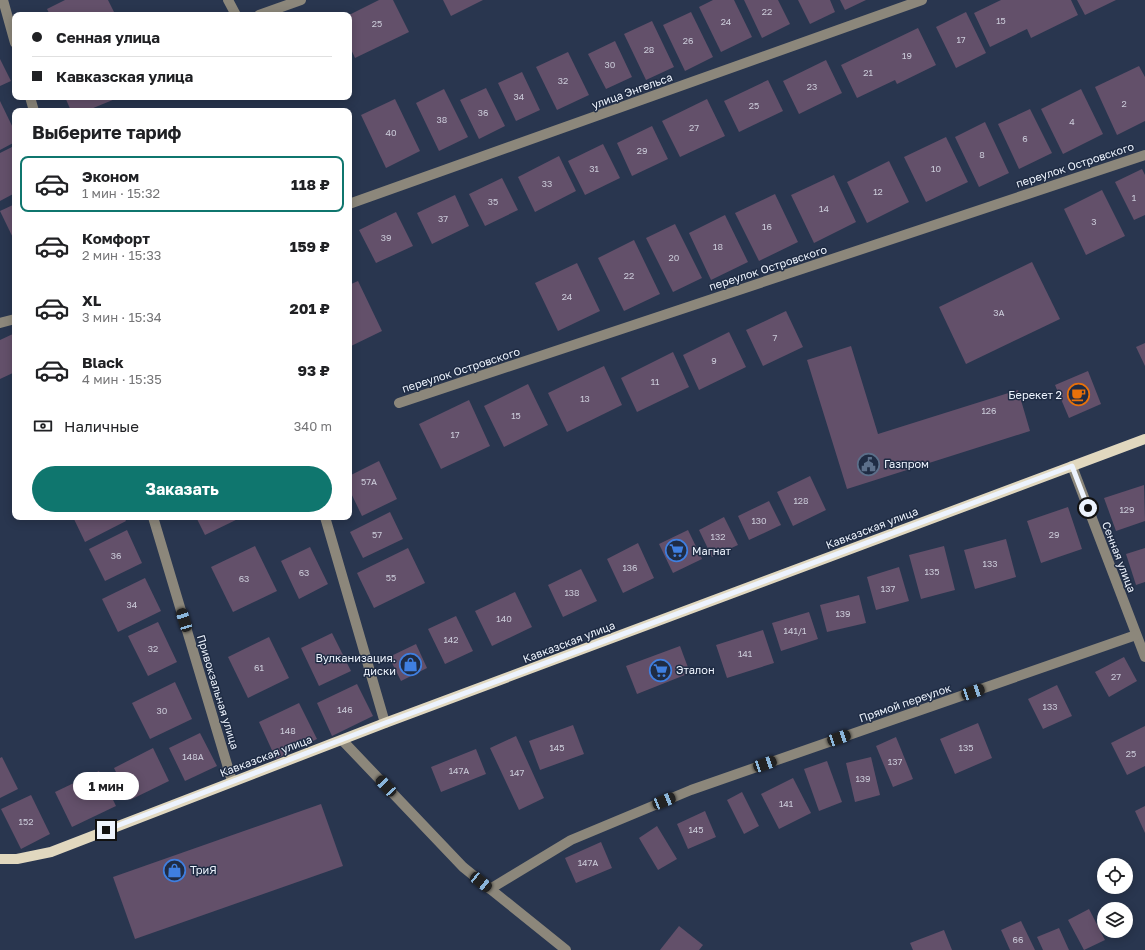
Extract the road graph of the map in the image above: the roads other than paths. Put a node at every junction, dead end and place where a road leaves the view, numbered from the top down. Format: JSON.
{"nodes":[{"id":1,"x":2,"y":0,"type":"edge"},
{"id":2,"x":228,"y":0,"type":"edge"},
{"id":3,"x":301,"y":0,"type":"edge"},
{"id":4,"x":922,"y":0,"type":"edge"},
{"id":5,"x":234,"y":12,"type":"edge"},
{"id":6,"x":267,"y":12,"type":"edge"},
{"id":7,"x":12,"y":33,"type":"edge"},
{"id":8,"x":1145,"y":155,"type":"edge"},
{"id":9,"x":352,"y":203,"type":"edge"},
{"id":10,"x":12,"y":320,"type":"edge"},
{"id":11,"x":0,"y":323,"type":"edge"},
{"id":12,"x":399,"y":404,"type":"dead end"},
{"id":13,"x":1145,"y":439,"type":"edge"},
{"id":14,"x":1072,"y":466,"type":"junction"},
{"id":15,"x":154,"y":520,"type":"edge"},
{"id":16,"x":326,"y":520,"type":"edge"},
{"id":17,"x":1136,"y":635,"type":"junction"},
{"id":18,"x":1145,"y":657,"type":"edge"},
{"id":19,"x":385,"y":723,"type":"junction"},
{"id":20,"x":342,"y":740,"type":"junction"},
{"id":21,"x":232,"y":781,"type":"junction"},
{"id":22,"x":0,"y":859,"type":"edge"},
{"id":23,"x":490,"y":889,"type":"junction"},
{"id":24,"x":566,"y":950,"type":"edge"}],
"edges":[{"from":1,"to":7,"type":"street"},
{"from":2,"to":5,"type":"street"},
{"from":3,"to":6,"type":"street"},
{"from":4,"to":9,"type":"street","name":"улица Энгельса"},
{"from":8,"to":12,"type":"street","name":"переулок Островского"},
{"from":10,"to":11,"type":"street"},
{"from":13,"to":14,"type":"main road","name":"Кавказская улица"},
{"from":14,"to":17,"type":"street","name":"Сенная улица"},
{"from":14,"to":19,"type":"main road","name":"Кавказская улица"},
{"from":15,"to":21,"type":"street","name":"Привокзальная улица"},
{"from":16,"to":19,"type":"street"},
{"from":17,"to":18,"type":"street","name":"Сенная улица"},
{"from":17,"to":23,"type":"street","name":"Прямой переулок"},
{"from":19,"to":20,"type":"main road","name":"Кавказская улица"},
{"from":20,"to":21,"type":"main road","name":"Кавказская улица"},
{"from":20,"to":23,"type":"street"},
{"from":21,"to":22,"type":"main road","name":"Кавказская улица"},
{"from":23,"to":24,"type":"street"}]}
